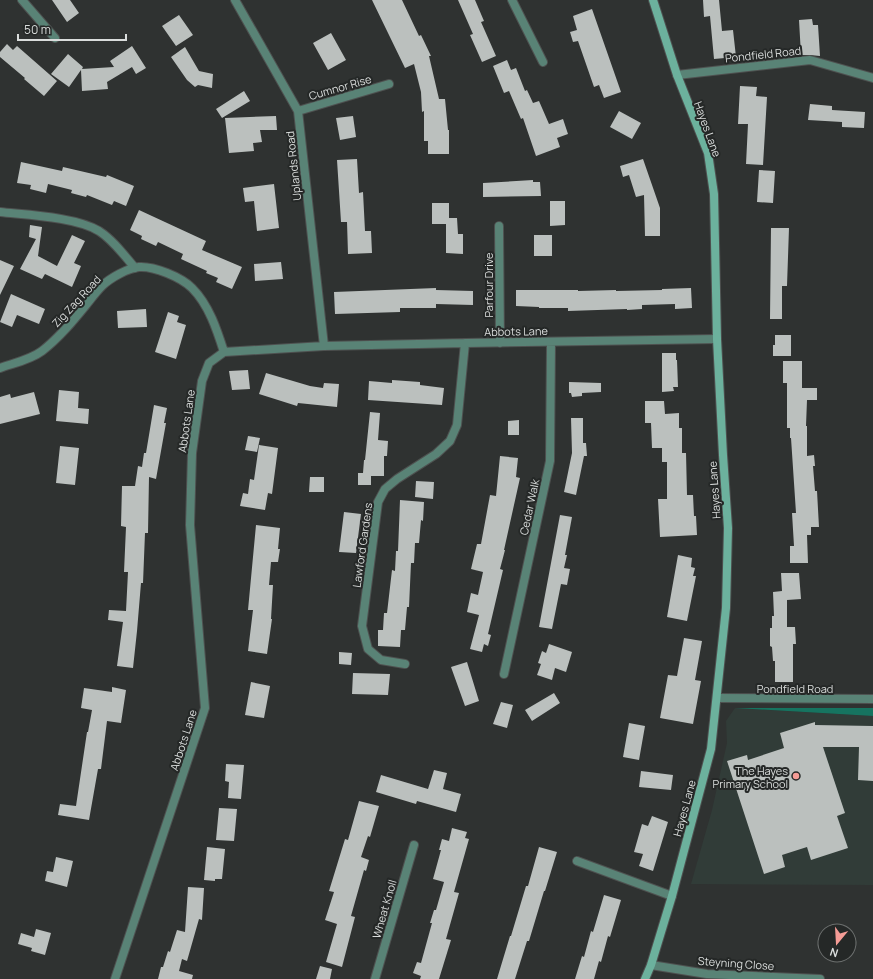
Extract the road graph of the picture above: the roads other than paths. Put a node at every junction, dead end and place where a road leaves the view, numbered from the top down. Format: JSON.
{"nodes":[{"id":1,"x":22,"y":0,"type":"edge"},
{"id":2,"x":234,"y":0,"type":"edge"},
{"id":3,"x":512,"y":0,"type":"edge"},
{"id":4,"x":653,"y":0,"type":"edge"},
{"id":5,"x":55,"y":38,"type":"dead end"},
{"id":6,"x":543,"y":62,"type":"dead end"},
{"id":7,"x":677,"y":74,"type":"junction"},
{"id":8,"x":873,"y":78,"type":"edge"},
{"id":9,"x":389,"y":84,"type":"dead end"},
{"id":10,"x":298,"y":111,"type":"junction"},
{"id":11,"x":0,"y":212,"type":"edge"},
{"id":12,"x":499,"y":226,"type":"dead end"},
{"id":13,"x":135,"y":268,"type":"junction"},
{"id":14,"x":717,"y":339,"type":"junction"},
{"id":15,"x":551,"y":342,"type":"junction"},
{"id":16,"x":465,"y":343,"type":"junction"},
{"id":17,"x":500,"y":343,"type":"junction"},
{"id":18,"x":324,"y":346,"type":"junction"},
{"id":19,"x":224,"y":352,"type":"junction"},
{"id":20,"x":0,"y":368,"type":"edge"},
{"id":21,"x":405,"y":664,"type":"dead end"},
{"id":22,"x":504,"y":674,"type":"dead end"},
{"id":23,"x":717,"y":698,"type":"junction"},
{"id":24,"x":873,"y":699,"type":"edge"},
{"id":25,"x":414,"y":846,"type":"dead end"},
{"id":26,"x":577,"y":861,"type":"dead end"},
{"id":27,"x":672,"y":896,"type":"junction"},
{"id":28,"x":652,"y":965,"type":"junction"},
{"id":29,"x":115,"y":979,"type":"edge"},
{"id":30,"x":375,"y":979,"type":"edge"},
{"id":31,"x":645,"y":979,"type":"edge"},
{"id":32,"x":820,"y":979,"type":"edge"}],
"edges":[{"from":1,"to":5,"type":"street"},
{"from":2,"to":10,"type":"street","name":"Uplands Road"},
{"from":3,"to":6,"type":"street"},
{"from":4,"to":7,"type":"street","name":"Hayes Lane"},
{"from":7,"to":8,"type":"street","name":"Pondfield Road"},
{"from":7,"to":14,"type":"street","name":"Hayes Lane"},
{"from":9,"to":10,"type":"street","name":"Cumnor Rise"},
{"from":10,"to":18,"type":"street","name":"Uplands Road"},
{"from":11,"to":13,"type":"street"},
{"from":12,"to":17,"type":"street","name":"Parfour Drive"},
{"from":13,"to":19,"type":"street","name":"Zig Zag Road"},
{"from":13,"to":20,"type":"street","name":"Zig Zag Road"},
{"from":14,"to":15,"type":"street","name":"Abbots Lane"},
{"from":14,"to":23,"type":"street","name":"Hayes Lane"},
{"from":15,"to":17,"type":"street","name":"Abbots Lane"},
{"from":15,"to":22,"type":"street","name":"Cedar Walk"},
{"from":16,"to":17,"type":"street","name":"Abbots Lane"},
{"from":16,"to":18,"type":"street","name":"Abbots Lane"},
{"from":16,"to":21,"type":"street","name":"Lawford Gardens"},
{"from":18,"to":19,"type":"street","name":"Abbots Lane"},
{"from":19,"to":29,"type":"street","name":"Abbots Lane"},
{"from":23,"to":24,"type":"street","name":"Pondfield Road"},
{"from":23,"to":27,"type":"street","name":"Hayes Lane"},
{"from":25,"to":30,"type":"street","name":"Wheat Knoll"},
{"from":26,"to":27,"type":"street"},
{"from":27,"to":28,"type":"street","name":"Hayes Lane"},
{"from":28,"to":31,"type":"street","name":"Hayes Lane"},
{"from":28,"to":32,"type":"street","name":"Steyning Close"}]}
